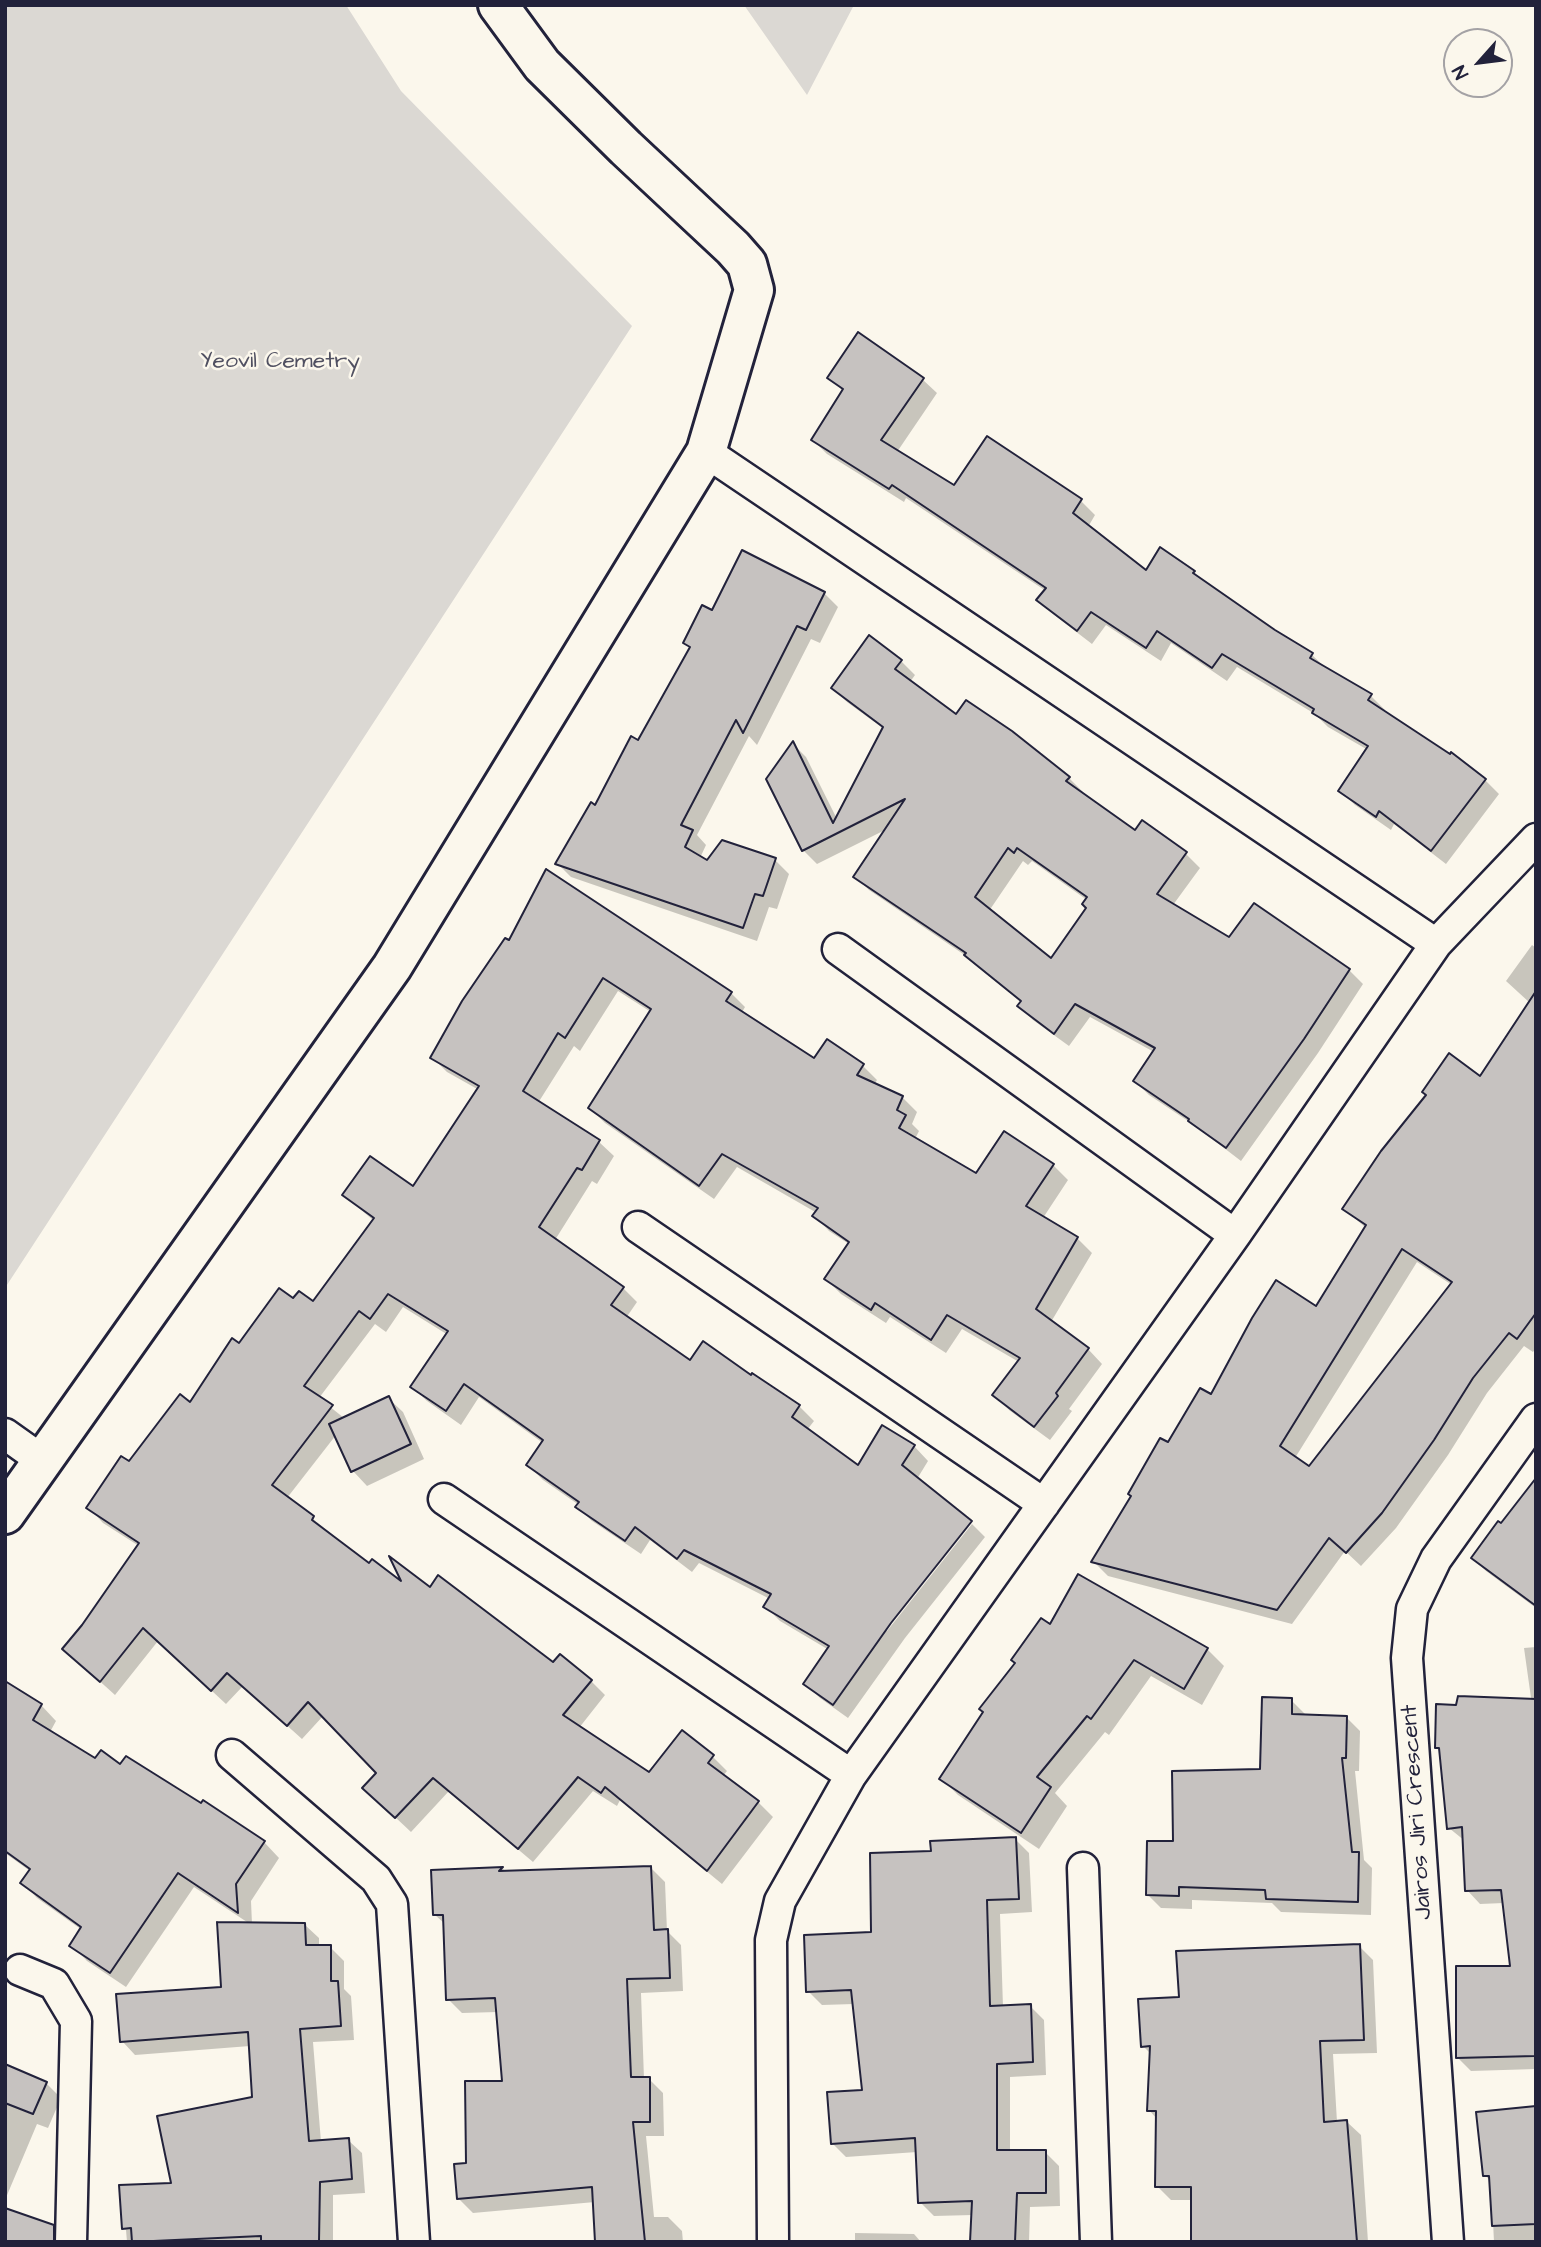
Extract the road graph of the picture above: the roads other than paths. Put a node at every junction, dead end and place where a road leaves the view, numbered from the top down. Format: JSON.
{"nodes":[{"id":1,"x":498,"y":5,"type":"edge"},
{"id":2,"x":706,"y":453,"type":"junction"},
{"id":3,"x":1536,"y":839,"type":"edge"},
{"id":4,"x":1436,"y":944,"type":"junction"},
{"id":5,"x":838,"y":948,"type":"dead end"},
{"id":6,"x":638,"y":1227,"type":"dead end"},
{"id":7,"x":1235,"y":1235,"type":"junction"},
{"id":8,"x":1536,"y":1419,"type":"edge"},
{"id":9,"x":5,"y":1434,"type":"edge"},
{"id":10,"x":43,"y":1461,"type":"junction"},
{"id":11,"x":444,"y":1499,"type":"dead end"},
{"id":12,"x":1044,"y":1504,"type":"junction"},
{"id":13,"x":5,"y":1514,"type":"edge"},
{"id":14,"x":232,"y":1755,"type":"dead end"},
{"id":15,"x":851,"y":1775,"type":"junction"},
{"id":16,"x":1083,"y":1868,"type":"dead end"},
{"id":17,"x":20,"y":1970,"type":"dead end"},
{"id":18,"x":71,"y":2242,"type":"edge"},
{"id":19,"x":414,"y":2242,"type":"edge"},
{"id":20,"x":773,"y":2242,"type":"edge"},
{"id":21,"x":1096,"y":2242,"type":"edge"},
{"id":22,"x":1448,"y":2242,"type":"edge"}],
"edges":[{"from":1,"to":2,"type":"street"},
{"from":2,"to":4,"type":"street"},
{"from":2,"to":10,"type":"street"},
{"from":3,"to":4,"type":"street"},
{"from":4,"to":7,"type":"street"},
{"from":5,"to":7,"type":"street"},
{"from":6,"to":12,"type":"street"},
{"from":7,"to":12,"type":"street"},
{"from":8,"to":22,"type":"street","name":"Jairos Jiri Crescent"},
{"from":9,"to":10,"type":"street"},
{"from":10,"to":13,"type":"street"},
{"from":11,"to":15,"type":"street"},
{"from":12,"to":15,"type":"street"},
{"from":14,"to":19,"type":"street"},
{"from":15,"to":20,"type":"street"},
{"from":16,"to":21,"type":"street"},
{"from":17,"to":18,"type":"street"}]}
